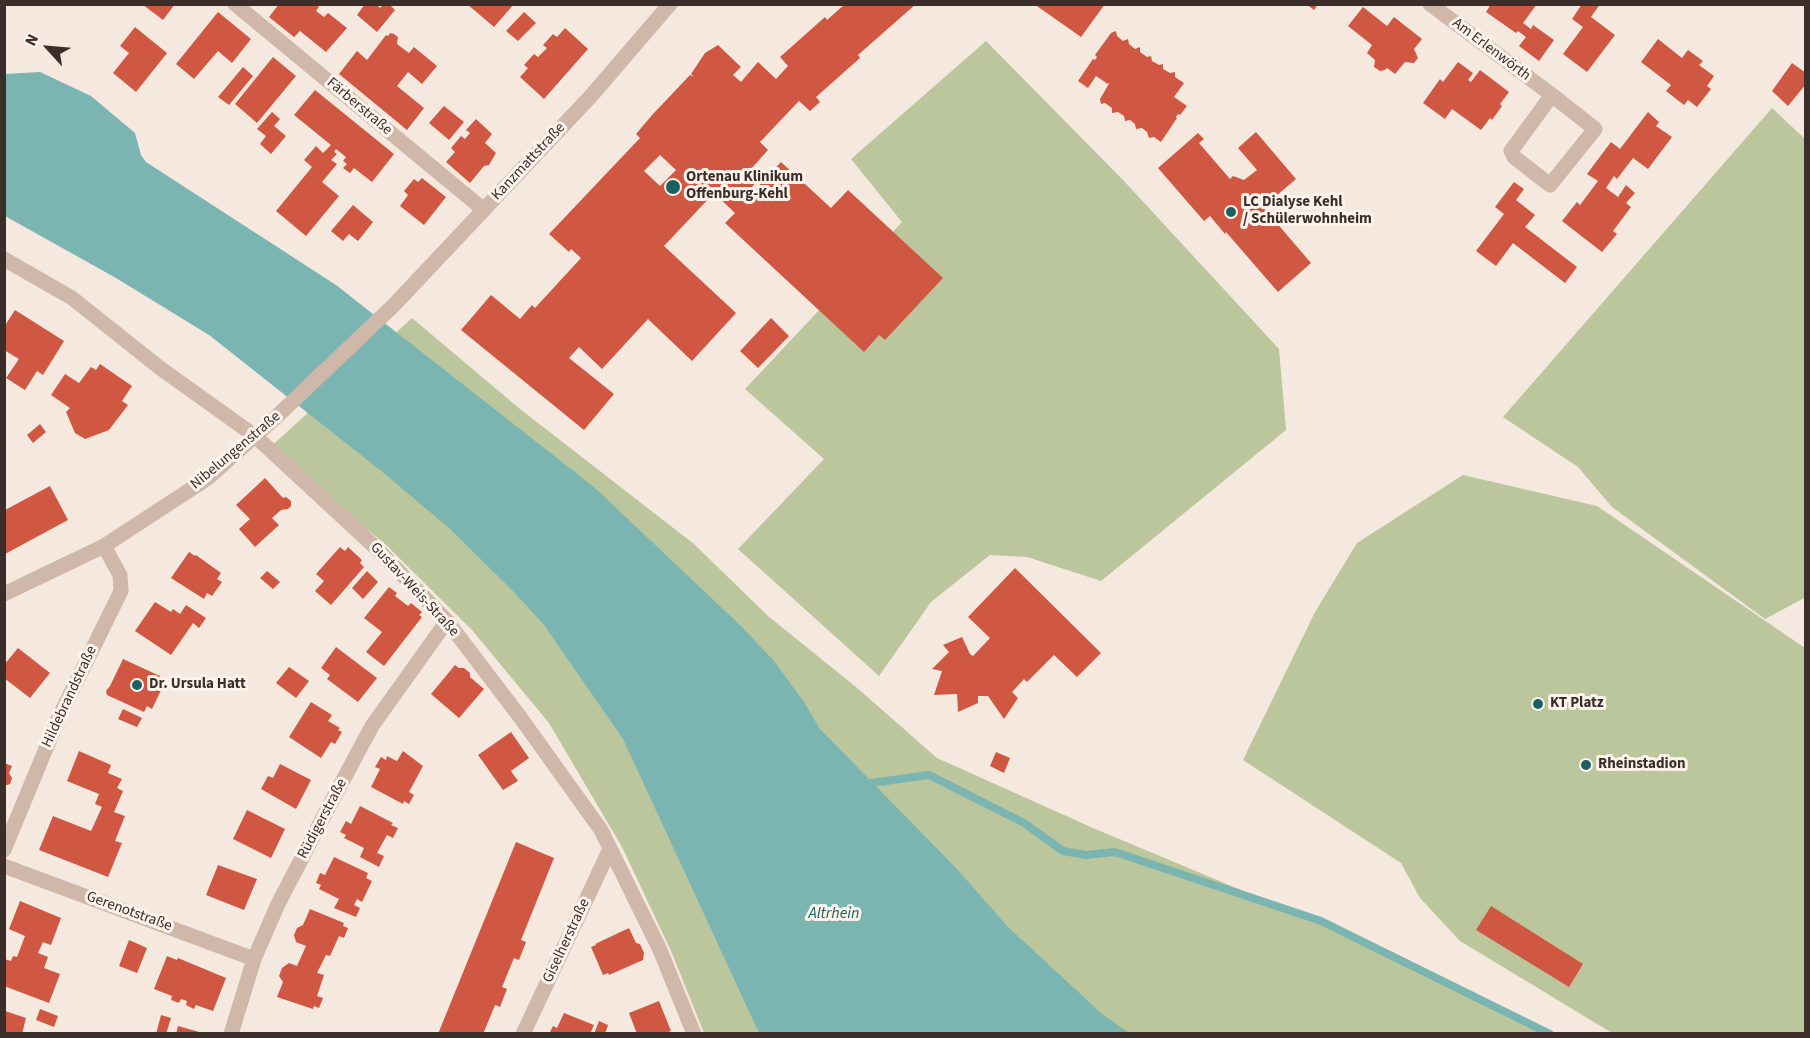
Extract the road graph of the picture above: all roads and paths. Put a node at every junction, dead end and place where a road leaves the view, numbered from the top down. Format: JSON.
{"nodes":[{"id":1,"x":235,"y":4,"type":"edge"},
{"id":2,"x":670,"y":4,"type":"edge"},
{"id":3,"x":1430,"y":4,"type":"edge"},
{"id":4,"x":1552,"y":95,"type":"junction"},
{"id":5,"x":483,"y":210,"type":"junction"},
{"id":6,"x":4,"y":259,"type":"edge"},
{"id":7,"x":384,"y":315,"type":"joint"},
{"id":8,"x":255,"y":436,"type":"junction"},
{"id":9,"x":104,"y":546,"type":"junction"},
{"id":10,"x":4,"y":594,"type":"edge"},
{"id":11,"x":447,"y":621,"type":"junction"},
{"id":12,"x":610,"y":849,"type":"junction"},
{"id":13,"x":4,"y":850,"type":"edge"},
{"id":14,"x":4,"y":866,"type":"edge"},
{"id":15,"x":254,"y":959,"type":"junction"},
{"id":16,"x":231,"y":1034,"type":"edge"},
{"id":17,"x":523,"y":1034,"type":"edge"},
{"id":18,"x":693,"y":1034,"type":"edge"}],
"edges":[{"from":1,"to":5,"type":"street","name":"Färberstraße"},
{"from":2,"to":5,"type":"street","name":"Kanzmattstraße"},
{"from":3,"to":4,"type":"street","name":"Am Erlenwörth"},
{"from":4,"to":4,"type":"street","name":"Am Erlenwörth"},
{"from":5,"to":7,"type":"street","name":"Kanzmattstraße"},
{"from":6,"to":8,"type":"street","name":"Gustav-Weis-Straße"},
{"from":7,"to":8,"type":"street","name":"Nibelungenstraße"},
{"from":8,"to":9,"type":"street","name":"Nibelungenstraße"},
{"from":8,"to":11,"type":"street","name":"Gustav-Weis-Straße"},
{"from":9,"to":10,"type":"street","name":"Nibelungenstraße"},
{"from":9,"to":13,"type":"street","name":"Hildebrandstraße"},
{"from":11,"to":12,"type":"street","name":"Gustav-Weis-Straße"},
{"from":11,"to":15,"type":"street","name":"Rüdigerstraße"},
{"from":12,"to":17,"type":"street","name":"Giselherstraße"},
{"from":12,"to":18,"type":"street","name":"Gustav-Weis-Straße"},
{"from":14,"to":15,"type":"street","name":"Gerenotstraße"},
{"from":15,"to":16,"type":"street","name":"Rüdigerstraße"}]}
